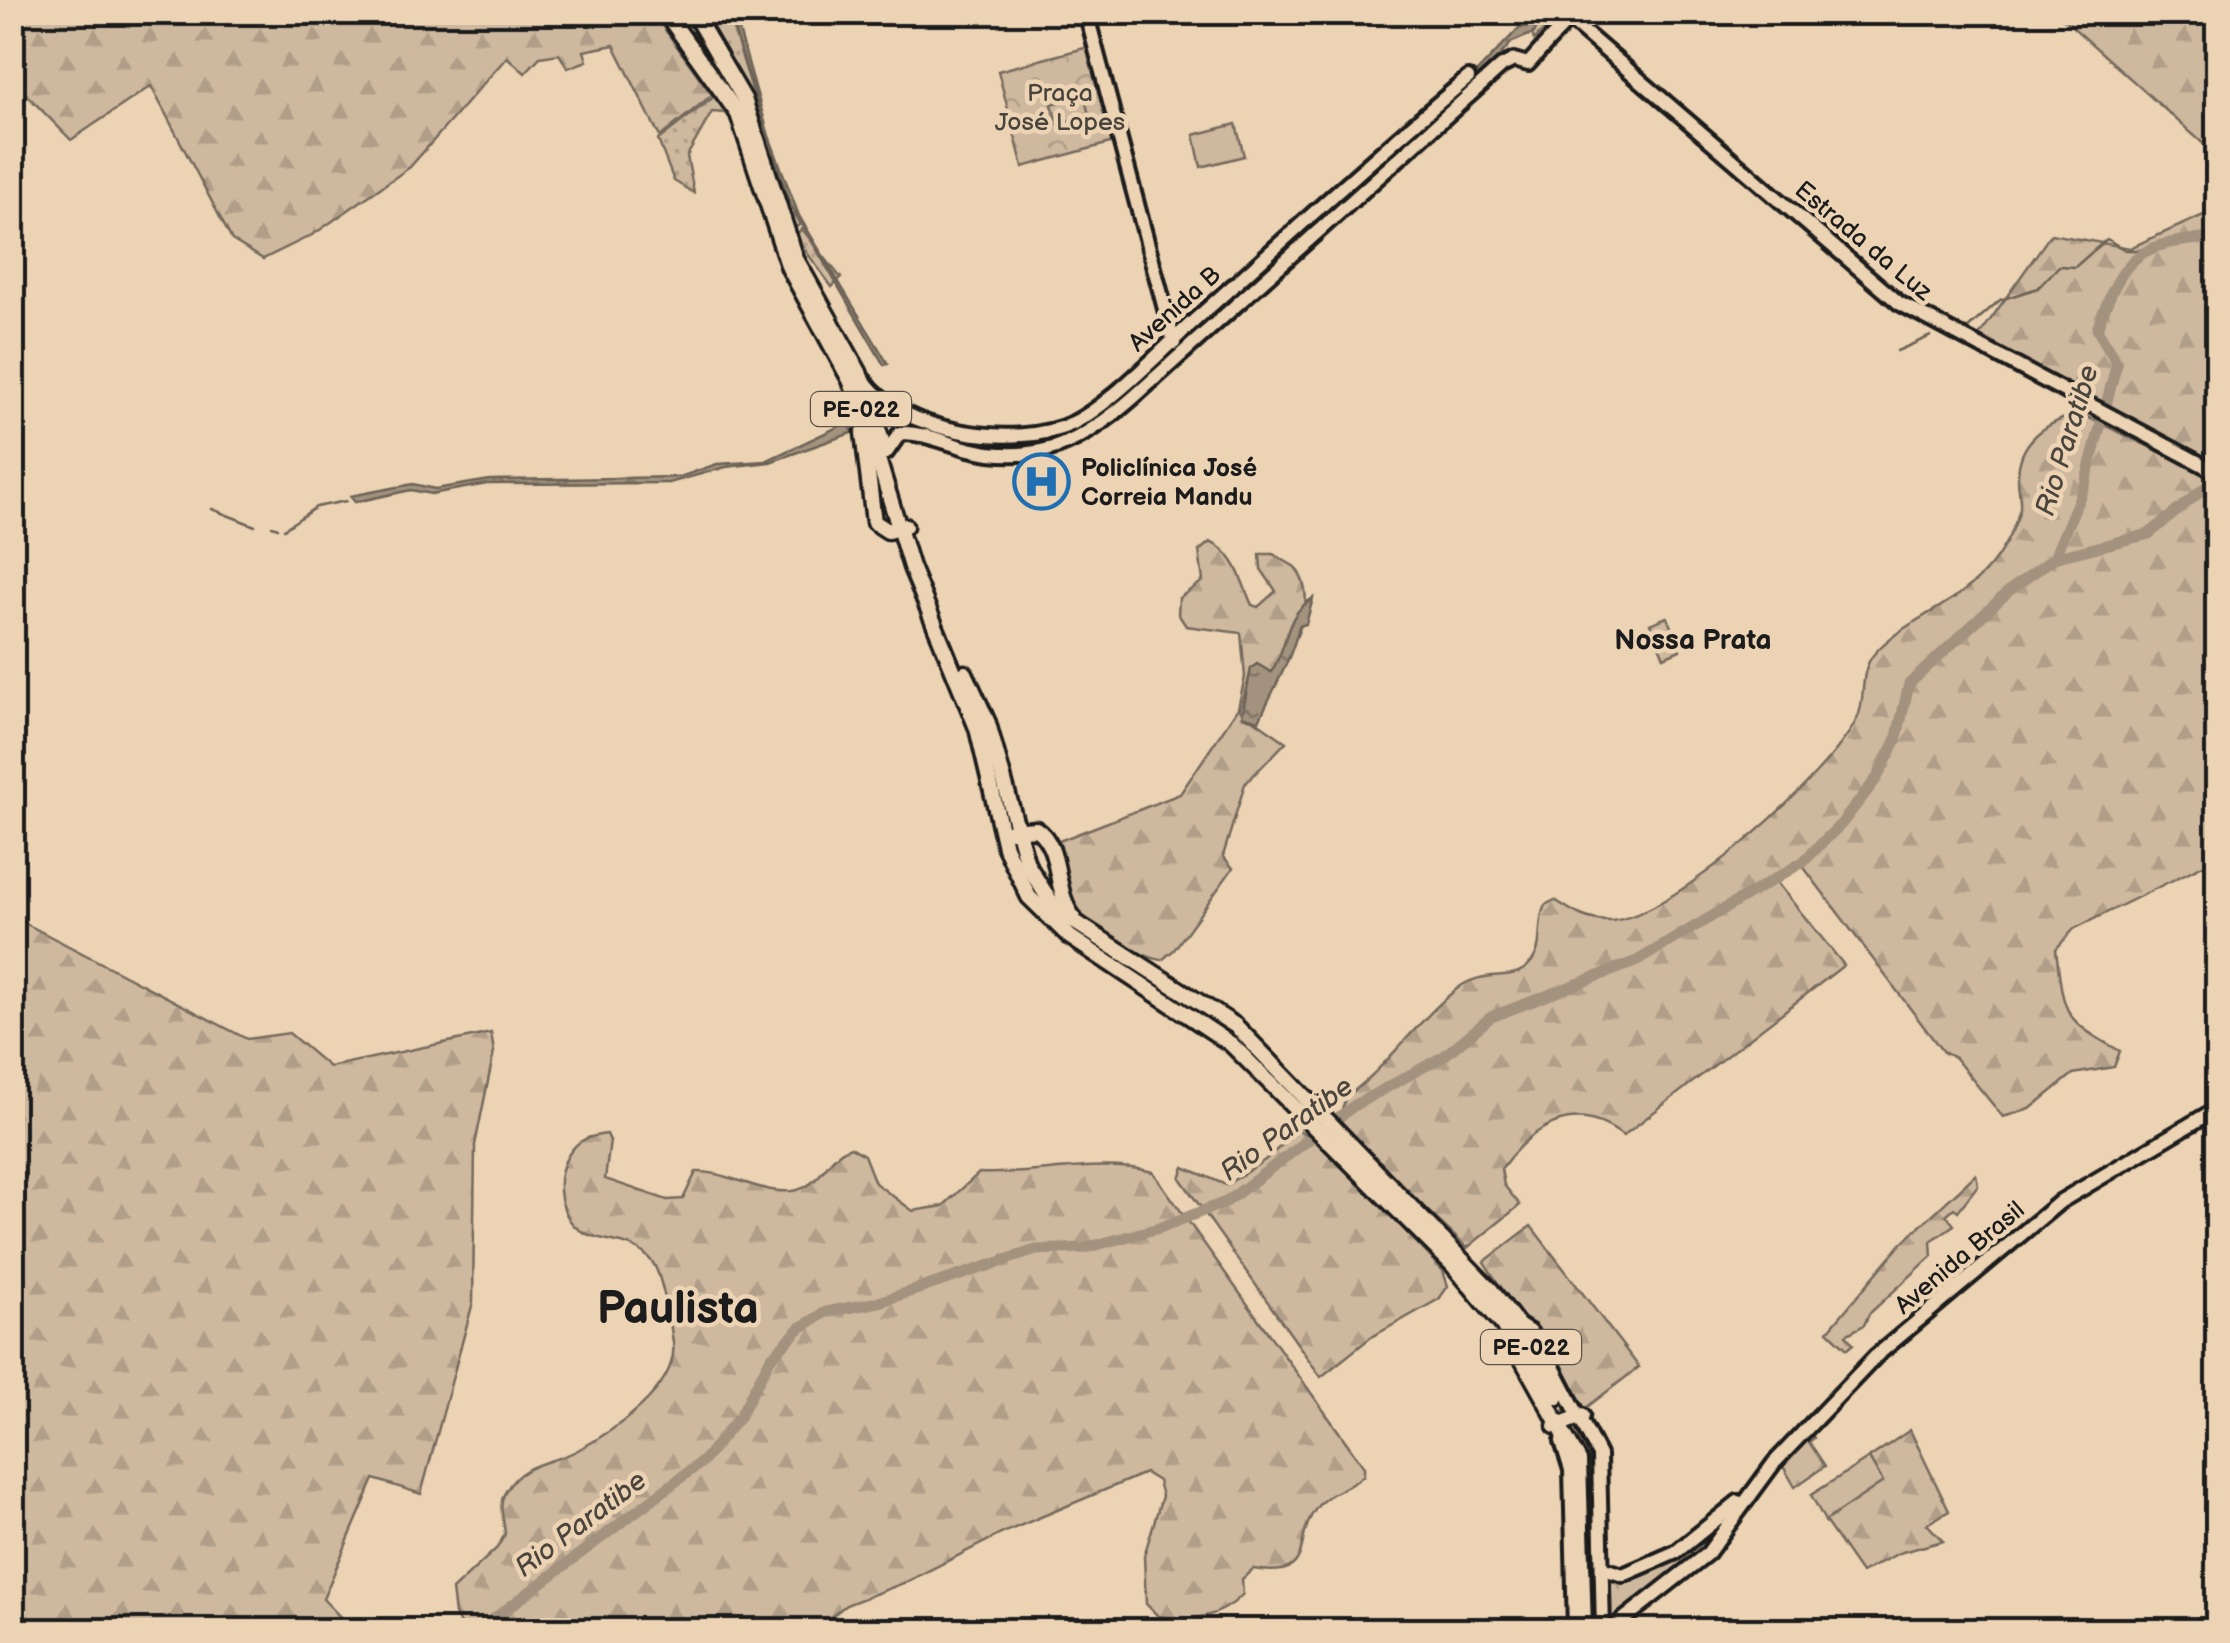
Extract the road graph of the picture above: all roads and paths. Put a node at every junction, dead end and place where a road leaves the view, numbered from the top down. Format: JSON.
{"nodes":[{"id":1,"x":665,"y":12,"type":"edge"},
{"id":2,"x":692,"y":12,"type":"edge"},
{"id":3,"x":1086,"y":12,"type":"edge"},
{"id":4,"x":1094,"y":12,"type":"edge"},
{"id":5,"x":1569,"y":19,"type":"joint"},
{"id":6,"x":1472,"y":93,"type":"junction"},
{"id":7,"x":1178,"y":346,"type":"junction"},
{"id":8,"x":859,"y":372,"type":"junction"},
{"id":9,"x":886,"y":453,"type":"junction"},
{"id":10,"x":2215,"y":472,"type":"edge"},
{"id":11,"x":901,"y":527,"type":"junction"},
{"id":12,"x":1009,"y":831,"type":"junction"},
{"id":13,"x":1094,"y":939,"type":"junction"},
{"id":14,"x":1185,"y":1010,"type":"junction"},
{"id":15,"x":2218,"y":1108,"type":"edge"},
{"id":16,"x":1330,"y":1130,"type":"junction"},
{"id":17,"x":1567,"y":1421,"type":"junction"},
{"id":18,"x":1761,"y":1479,"type":"junction"},
{"id":19,"x":1577,"y":1558,"type":"junction"},
{"id":20,"x":1604,"y":1568,"type":"junction"},
{"id":21,"x":1575,"y":1630,"type":"edge"},
{"id":22,"x":1584,"y":1630,"type":"edge"},
{"id":23,"x":1593,"y":1630,"type":"edge"},
{"id":24,"x":1606,"y":1630,"type":"edge"}],
"edges":[{"from":1,"to":11,"type":"highway","number":"PE-022"},
{"from":2,"to":8,"type":"highway","number":"PE-022"},
{"from":3,"to":7,"type":"main road"},
{"from":4,"to":7,"type":"main road"},
{"from":5,"to":6,"type":"main road","name":"Avenida B"},
{"from":5,"to":10,"type":"main road","name":"Estrada da Luz"},
{"from":6,"to":7,"type":"main road","name":"Avenida B"},
{"from":6,"to":7,"type":"main road","name":"Avenida B"},
{"from":7,"to":8,"type":"main road","name":"Avenida B"},
{"from":7,"to":9,"type":"main road","name":"Avenida B"},
{"from":8,"to":9,"type":"highway","number":"PE-022"},
{"from":9,"to":11,"type":"highway","number":"PE-022"},
{"from":11,"to":12,"type":"highway","number":"PE-022"},
{"from":12,"to":13,"type":"highway","number":"PE-022"},
{"from":12,"to":13,"type":"highway"},
{"from":12,"to":14,"type":"highway","number":"PE-022"},
{"from":13,"to":14,"type":"highway","number":"PE-022"},
{"from":14,"to":16,"type":"highway","number":"PE-022"},
{"from":15,"to":18,"type":"main road","name":"Avenida Brasil"},
{"from":16,"to":17,"type":"highway","number":"PE-022"},
{"from":16,"to":17,"type":"highway","number":"PE-022"},
{"from":17,"to":19,"type":"highway","number":"PE-022"},
{"from":17,"to":20,"type":"main road","name":"Avenida Brasil","number":"PE-022"},
{"from":17,"to":23,"type":"highway","number":"PE-022"},
{"from":18,"to":20,"type":"main road","name":"Avenida Brasil"},
{"from":18,"to":24,"type":"main road","name":"Avenida Brasil"},
{"from":19,"to":21,"type":"main road"},
{"from":19,"to":22,"type":"highway","number":"PE-022"},
{"from":20,"to":24,"type":"main road","name":"Avenida Brasil","number":"PE-022"}]}
